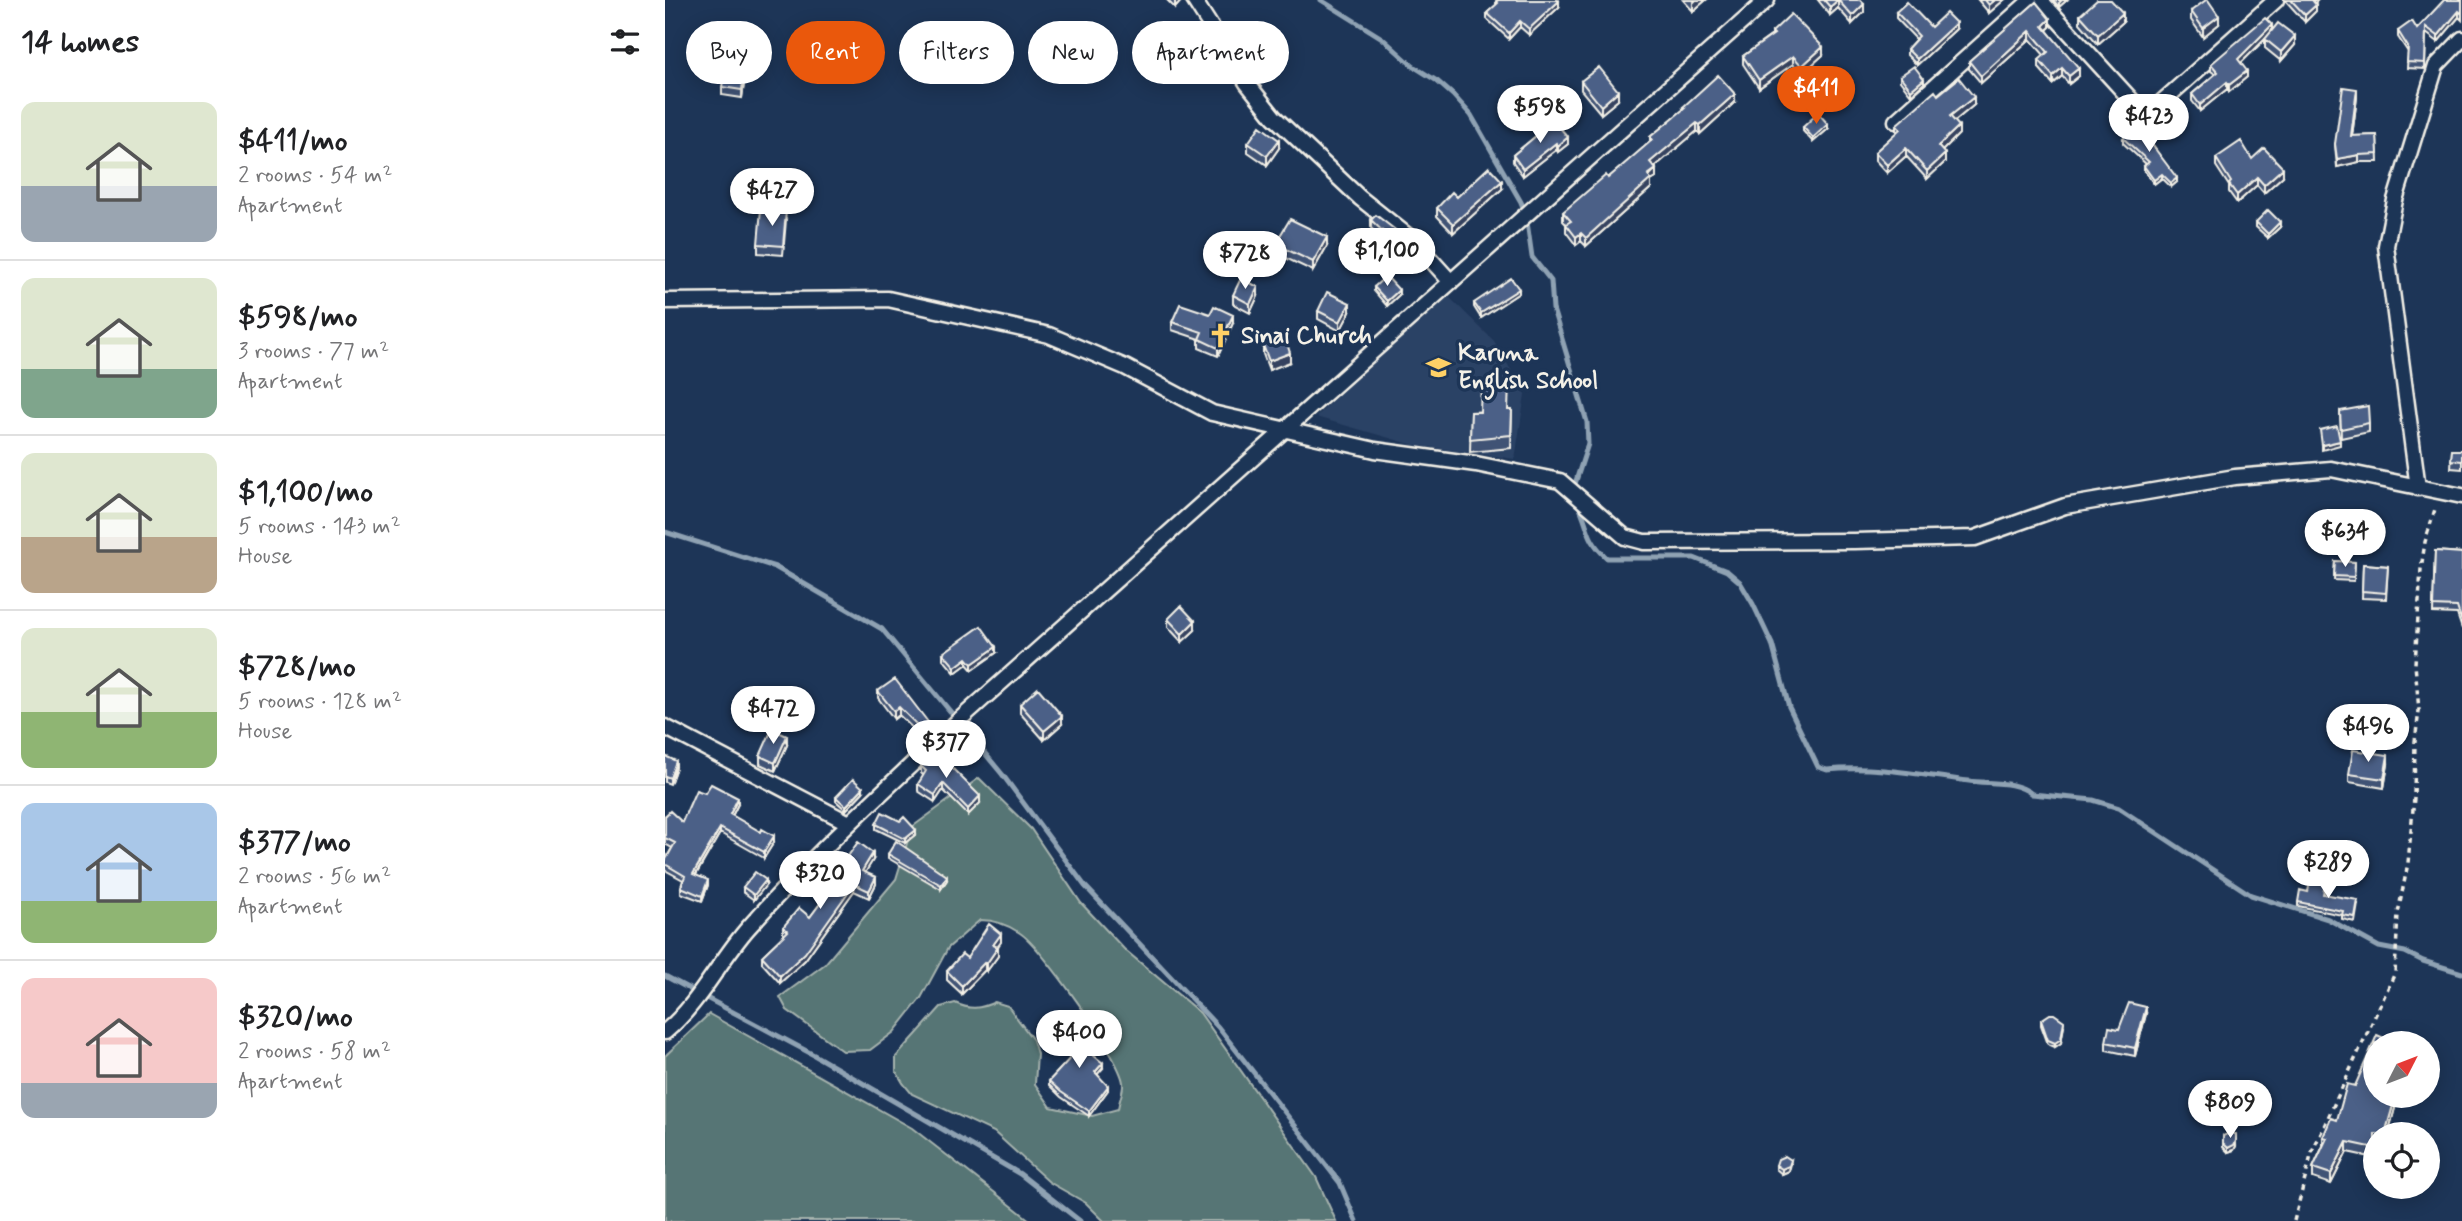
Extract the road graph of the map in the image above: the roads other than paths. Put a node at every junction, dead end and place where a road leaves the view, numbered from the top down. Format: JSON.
{"nodes":[{"id":1,"x":1194,"y":0,"type":"edge"},
{"id":2,"x":1767,"y":0,"type":"edge"},
{"id":3,"x":2031,"y":0,"type":"edge"},
{"id":4,"x":2040,"y":0,"type":"edge"},
{"id":5,"x":2276,"y":0,"type":"edge"},
{"id":6,"x":2462,"y":39,"type":"edge"},
{"id":7,"x":1896,"y":121,"type":"edge"},
{"id":8,"x":1451,"y":282,"type":"junction"},
{"id":9,"x":665,"y":301,"type":"edge"},
{"id":10,"x":1285,"y":430,"type":"junction"},
{"id":11,"x":2418,"y":488,"type":"junction"},
{"id":12,"x":2462,"y":496,"type":"edge"},
{"id":13,"x":665,"y":727,"type":"edge"},
{"id":14,"x":849,"y":823,"type":"junction"},
{"id":15,"x":665,"y":1032,"type":"edge"}],
"edges":[{"from":1,"to":8,"type":"street"},
{"from":2,"to":8,"type":"street"},
{"from":3,"to":7,"type":"street"},
{"from":4,"to":5,"type":"street"},
{"from":6,"to":11,"type":"street"},
{"from":8,"to":10,"type":"street"},
{"from":9,"to":10,"type":"street"},
{"from":10,"to":11,"type":"street"},
{"from":10,"to":14,"type":"street"},
{"from":11,"to":12,"type":"street"},
{"from":13,"to":14,"type":"street"},
{"from":14,"to":15,"type":"street"}]}
